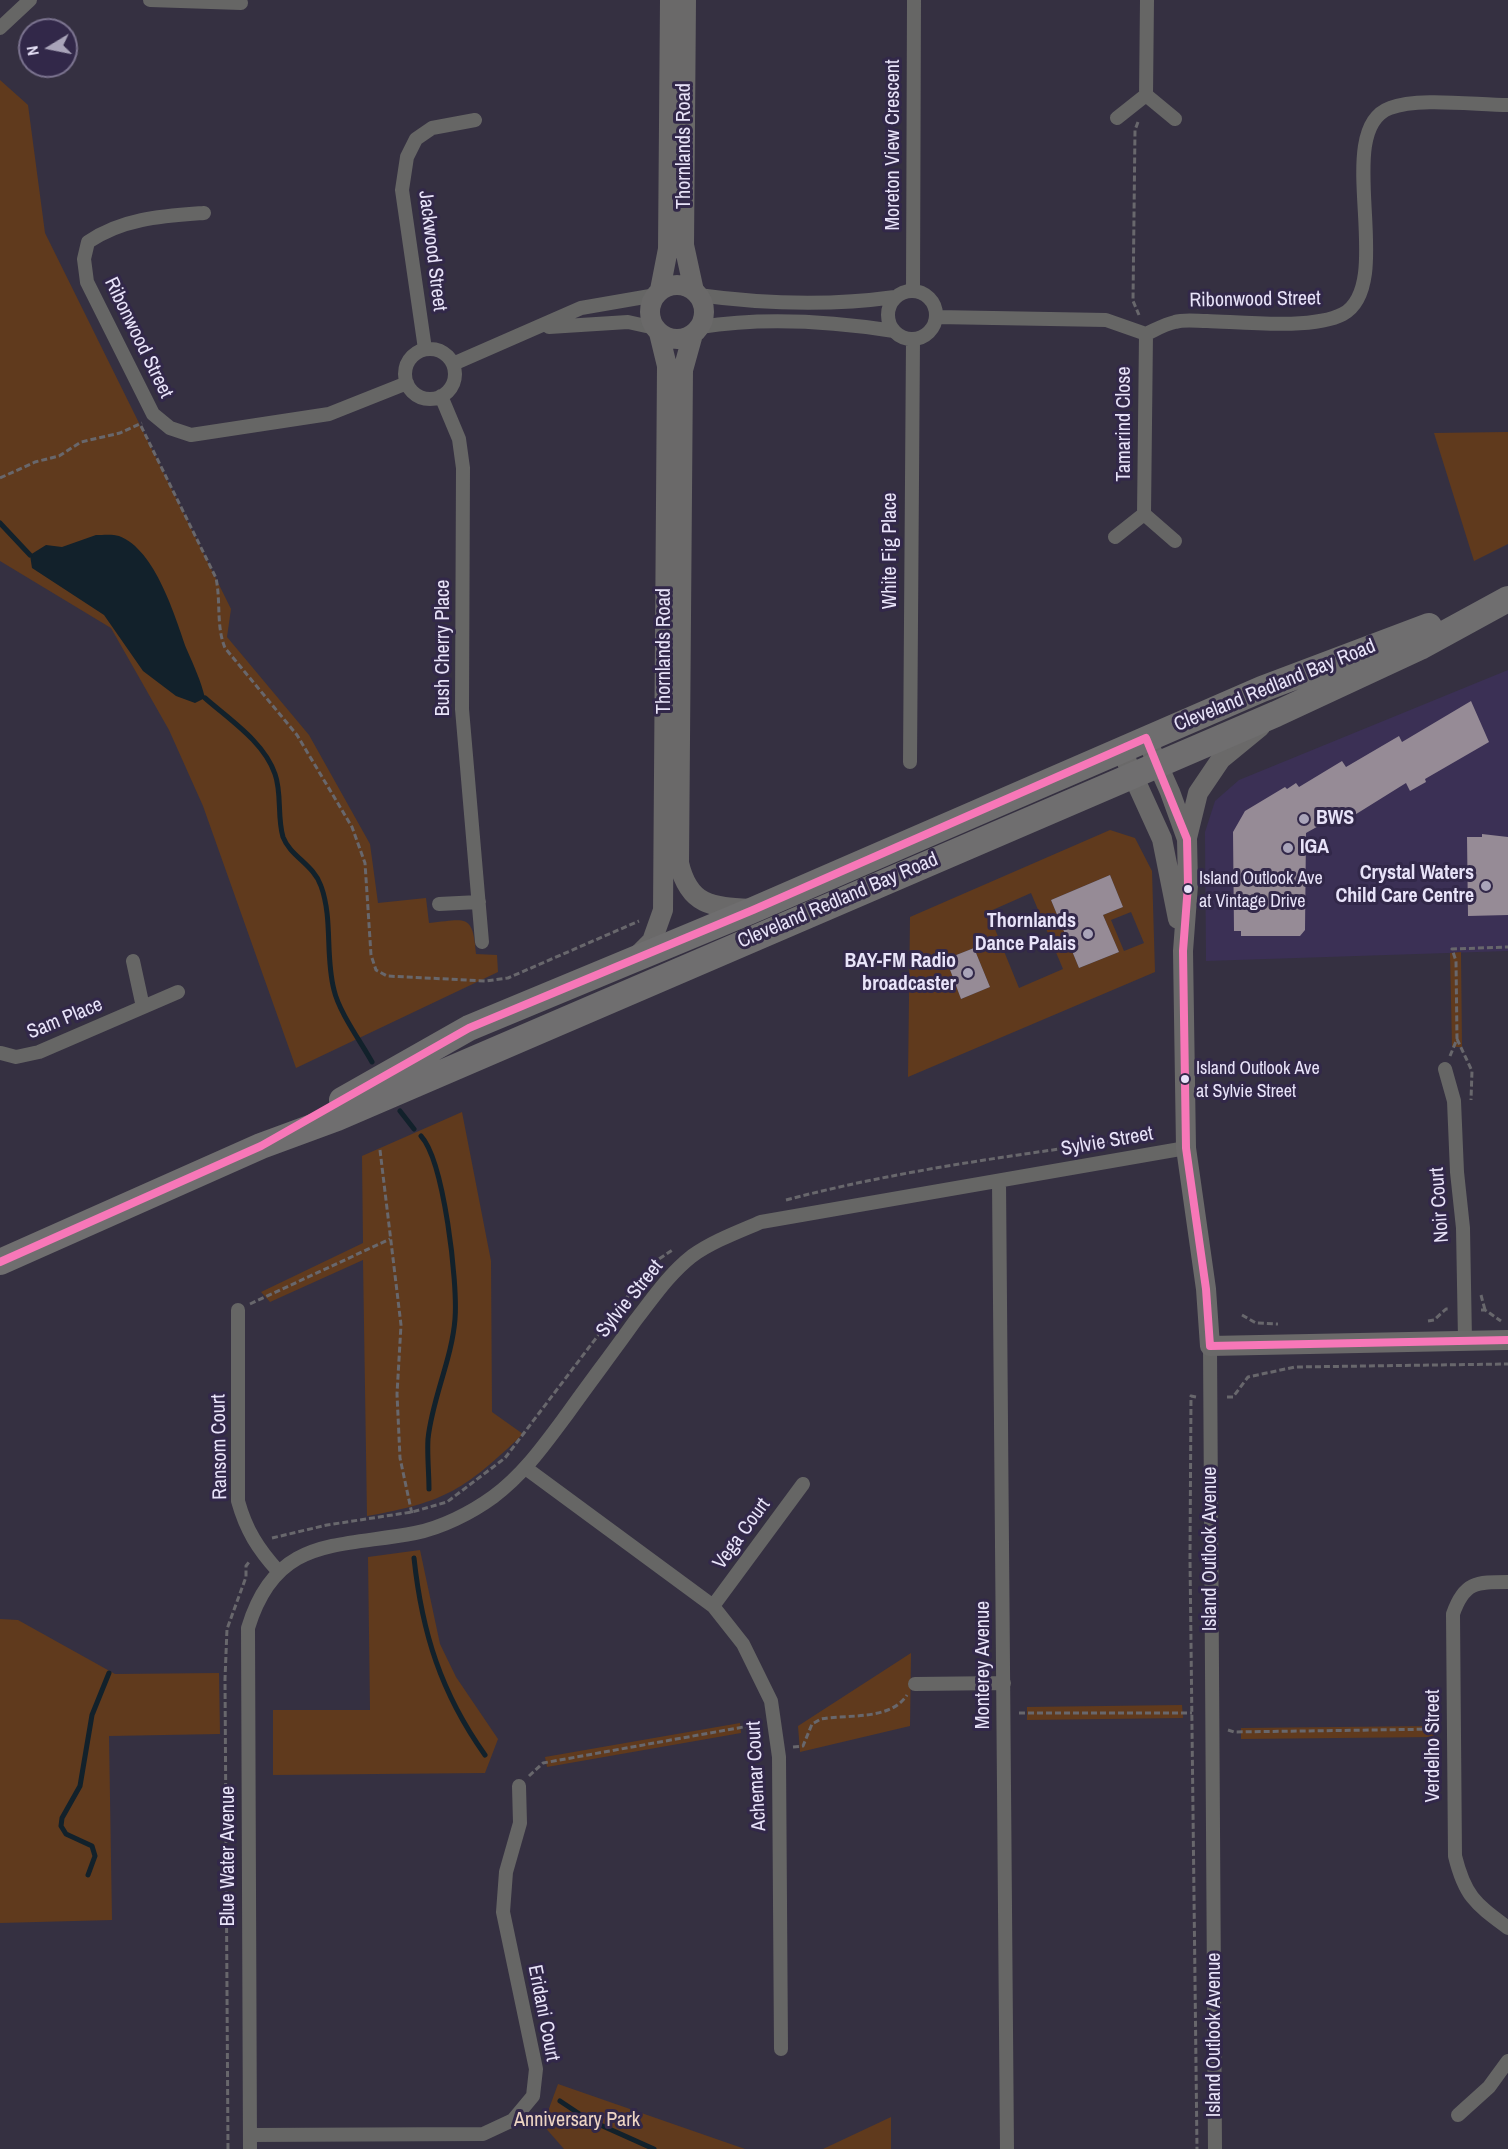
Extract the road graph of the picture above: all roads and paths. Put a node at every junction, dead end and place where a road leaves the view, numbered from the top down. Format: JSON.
{"nodes":[{"id":1,"x":30,"y":0,"type":"edge"},
{"id":2,"x":150,"y":0,"type":"edge"},
{"id":3,"x":670,"y":0,"type":"edge"},
{"id":4,"x":686,"y":0,"type":"edge"},
{"id":5,"x":914,"y":0,"type":"edge"},
{"id":6,"x":1147,"y":0,"type":"edge"},
{"id":7,"x":241,"y":3,"type":"dead end"},
{"id":8,"x":0,"y":28,"type":"edge"},
{"id":9,"x":1146,"y":95,"type":"junction"},
{"id":10,"x":1508,"y":105,"type":"edge"},
{"id":11,"x":1117,"y":118,"type":"dead end"},
{"id":12,"x":1175,"y":119,"type":"dead end"},
{"id":13,"x":475,"y":120,"type":"dead end"},
{"id":14,"x":204,"y":213,"type":"dead end"},
{"id":15,"x":913,"y":290,"type":"junction"},
{"id":16,"x":658,"y":292,"type":"junction"},
{"id":17,"x":696,"y":293,"type":"junction"},
{"id":18,"x":896,"y":297,"type":"junction"},
{"id":19,"x":937,"y":317,"type":"junction"},
{"id":20,"x":537,"y":328,"type":"junction"},
{"id":21,"x":657,"y":330,"type":"junction"},
{"id":22,"x":696,"y":330,"type":"junction"},
{"id":23,"x":894,"y":331,"type":"junction"},
{"id":24,"x":1146,"y":334,"type":"junction"},
{"id":25,"x":913,"y":340,"type":"junction"},
{"id":26,"x":425,"y":349,"type":"junction"},
{"id":27,"x":453,"y":364,"type":"junction"},
{"id":28,"x":407,"y":383,"type":"junction"},
{"id":29,"x":441,"y":396,"type":"junction"},
{"id":30,"x":153,"y":414,"type":"junction"},
{"id":31,"x":140,"y":424,"type":"junction"},
{"id":32,"x":0,"y":478,"type":"edge"},
{"id":33,"x":1144,"y":514,"type":"junction"},
{"id":34,"x":1114,"y":537,"type":"dead end"},
{"id":35,"x":1175,"y":540,"type":"dead end"},
{"id":36,"x":1508,"y":598,"type":"edge"},
{"id":37,"x":1276,"y":714,"type":"junction"},
{"id":38,"x":1146,"y":738,"type":"junction"},
{"id":39,"x":1121,"y":749,"type":"junction"},
{"id":40,"x":910,"y":762,"type":"dead end"},
{"id":41,"x":1158,"y":764,"type":"junction"},
{"id":42,"x":1133,"y":775,"type":"junction"},
{"id":43,"x":1187,"y":839,"type":"junction"},
{"id":44,"x":479,"y":902,"type":"junction"},
{"id":45,"x":439,"y":904,"type":"dead end"},
{"id":46,"x":753,"y":909,"type":"junction"},
{"id":47,"x":663,"y":910,"type":"junction"},
{"id":48,"x":482,"y":942,"type":"dead end"},
{"id":49,"x":1508,"y":947,"type":"edge"},
{"id":50,"x":1183,"y":951,"type":"junction"},
{"id":51,"x":633,"y":960,"type":"junction"},
{"id":52,"x":133,"y":962,"type":"dead end"},
{"id":53,"x":178,"y":992,"type":"dead end"},
{"id":54,"x":613,"y":998,"type":"junction"},
{"id":55,"x":143,"y":1007,"type":"junction"},
{"id":56,"x":469,"y":1028,"type":"junction"},
{"id":57,"x":0,"y":1053,"type":"edge"},
{"id":58,"x":1445,"y":1069,"type":"joint"},
{"id":59,"x":1147,"y":1137,"type":"dead end"},
{"id":60,"x":261,"y":1146,"type":"junction"},
{"id":61,"x":1186,"y":1148,"type":"junction"},
{"id":62,"x":380,"y":1150,"type":"dead end"},
{"id":63,"x":999,"y":1181,"type":"junction"},
{"id":64,"x":786,"y":1200,"type":"dead end"},
{"id":65,"x":390,"y":1239,"type":"junction"},
{"id":66,"x":677,"y":1247,"type":"dead end"},
{"id":67,"x":0,"y":1263,"type":"edge"},
{"id":68,"x":238,"y":1310,"type":"joint"},
{"id":69,"x":1465,"y":1310,"type":"junction"},
{"id":70,"x":1242,"y":1316,"type":"dead end"},
{"id":71,"x":1508,"y":1322,"type":"edge"},
{"id":72,"x":1421,"y":1323,"type":"dead end"},
{"id":73,"x":1286,"y":1324,"type":"dead end"},
{"id":74,"x":1465,"y":1340,"type":"junction"},
{"id":75,"x":1508,"y":1340,"type":"edge"},
{"id":76,"x":1210,"y":1347,"type":"junction"},
{"id":77,"x":1508,"y":1364,"type":"edge"},
{"id":78,"x":1210,"y":1397,"type":"junction"},
{"id":79,"x":527,"y":1469,"type":"junction"},
{"id":80,"x":803,"y":1484,"type":"dead end"},
{"id":81,"x":412,"y":1512,"type":"junction"},
{"id":82,"x":418,"y":1533,"type":"junction"},
{"id":83,"x":259,"y":1550,"type":"junction"},
{"id":84,"x":278,"y":1571,"type":"junction"},
{"id":85,"x":1508,"y":1582,"type":"edge"},
{"id":86,"x":713,"y":1606,"type":"junction"},
{"id":87,"x":1004,"y":1683,"type":"junction"},
{"id":88,"x":915,"y":1684,"type":"joint"},
{"id":89,"x":1004,"y":1713,"type":"junction"},
{"id":90,"x":1192,"y":1713,"type":"junction"},
{"id":91,"x":1213,"y":1723,"type":"junction"},
{"id":92,"x":1454,"y":1729,"type":"junction"},
{"id":93,"x":778,"y":1737,"type":"junction"},
{"id":94,"x":519,"y":1786,"type":"joint"},
{"id":95,"x":1508,"y":1928,"type":"edge"},
{"id":96,"x":781,"y":2049,"type":"dead end"},
{"id":97,"x":1508,"y":2061,"type":"edge"},
{"id":98,"x":1458,"y":2115,"type":"dead end"},
{"id":99,"x":250,"y":2134,"type":"junction"},
{"id":100,"x":228,"y":2149,"type":"edge"},
{"id":101,"x":250,"y":2149,"type":"edge"},
{"id":102,"x":1007,"y":2149,"type":"edge"},
{"id":103,"x":1197,"y":2149,"type":"edge"},
{"id":104,"x":1215,"y":2149,"type":"edge"}],
"edges":[{"from":1,"to":8,"type":"street"},
{"from":2,"to":7,"type":"street"},
{"from":3,"to":16,"type":"street","name":"Thornlands Road"},
{"from":4,"to":17,"type":"street","name":"Thornlands Road"},
{"from":5,"to":15,"type":"street","name":"Moreton View Crescent"},
{"from":6,"to":9,"type":"street"},
{"from":9,"to":11,"type":"street"},
{"from":9,"to":12,"type":"street"},
{"from":9,"to":24,"type":"path"},
{"from":10,"to":24,"type":"street","name":"Ribonwood Street"},
{"from":13,"to":26,"type":"street","name":"Jackwood Street"},
{"from":14,"to":30,"type":"street","name":"Ribonwood Street"},
{"from":15,"to":18,"type":"street"},
{"from":15,"to":19,"type":"street"},
{"from":16,"to":17,"type":"street"},
{"from":16,"to":20,"type":"street"},
{"from":16,"to":21,"type":"street","name":"Thornlands Road"},
{"from":17,"to":18,"type":"street"},
{"from":17,"to":22,"type":"street","name":"Thornlands Road"},
{"from":18,"to":23,"type":"street"},
{"from":19,"to":24,"type":"street"},
{"from":19,"to":25,"type":"street"},
{"from":20,"to":21,"type":"street"},
{"from":20,"to":27,"type":"street"},
{"from":21,"to":22,"type":"street"},
{"from":21,"to":47,"type":"street","name":"Thornlands Road"},
{"from":22,"to":23,"type":"street"},
{"from":22,"to":46,"type":"street","name":"Thornlands Road"},
{"from":23,"to":25,"type":"street"},
{"from":24,"to":33,"type":"street","name":"Tamarind Close"},
{"from":25,"to":40,"type":"street","name":"White Fig Place"},
{"from":26,"to":27,"type":"street"},
{"from":26,"to":28,"type":"street"},
{"from":27,"to":29,"type":"street"},
{"from":28,"to":29,"type":"street"},
{"from":28,"to":30,"type":"street","name":"Ribonwood Street"},
{"from":29,"to":44,"type":"street","name":"Bush Cherry Place"},
{"from":30,"to":31,"type":"path"},
{"from":31,"to":32,"type":"path"},
{"from":31,"to":47,"type":"path"},
{"from":33,"to":34,"type":"street"},
{"from":33,"to":35,"type":"street"},
{"from":36,"to":37,"type":"highway","name":"Cleveland Redland Bay Road"},
{"from":36,"to":38,"type":"highway","name":"Cleveland Redland Bay Road"},
{"from":37,"to":41,"type":"highway","name":"Cleveland Redland Bay Road"},
{"from":37,"to":43,"type":"street"},
{"from":38,"to":39,"type":"highway","name":"Cleveland Redland Bay Road"},
{"from":38,"to":41,"type":"street","name":"Island Outlook Avenue"},
{"from":39,"to":42,"type":"street","name":"Island Outlook Avenue"},
{"from":39,"to":46,"type":"highway","name":"Cleveland Redland Bay Road"},
{"from":41,"to":42,"type":"highway","name":"Cleveland Redland Bay Road"},
{"from":41,"to":43,"type":"street","name":"Island Outlook Avenue"},
{"from":42,"to":50,"type":"street","name":"Island Outlook Avenue"},
{"from":42,"to":54,"type":"highway","name":"Cleveland Redland Bay Road"},
{"from":43,"to":50,"type":"street","name":"Island Outlook Avenue"},
{"from":44,"to":45,"type":"street"},
{"from":44,"to":48,"type":"street","name":"Bush Cherry Place"},
{"from":46,"to":51,"type":"highway","name":"Cleveland Redland Bay Road"},
{"from":47,"to":51,"type":"street","name":"Thornlands Road"},
{"from":49,"to":58,"type":"path"},
{"from":50,"to":61,"type":"street","name":"Island Outlook Avenue"},
{"from":51,"to":56,"type":"highway","name":"Cleveland Redland Bay Road"},
{"from":52,"to":55,"type":"street"},
{"from":53,"to":55,"type":"street","name":"Sam Place"},
{"from":54,"to":56,"type":"highway"},
{"from":54,"to":60,"type":"highway","name":"Cleveland Redland Bay Road"},
{"from":55,"to":57,"type":"street","name":"Sam Place"},
{"from":56,"to":60,"type":"highway","name":"Cleveland Redland Bay Road"},
{"from":58,"to":69,"type":"street","name":"Noir Court"},
{"from":59,"to":64,"type":"path"},
{"from":60,"to":67,"type":"highway","name":"Cleveland Redland Bay Road"},
{"from":61,"to":63,"type":"street","name":"Sylvie Street"},
{"from":61,"to":76,"type":"street","name":"Island Outlook Avenue"},
{"from":62,"to":65,"type":"path"},
{"from":63,"to":79,"type":"street","name":"Sylvie Street"},
{"from":63,"to":87,"type":"street","name":"Monterey Avenue"},
{"from":65,"to":68,"type":"path"},
{"from":65,"to":81,"type":"path"},
{"from":66,"to":81,"type":"path"},
{"from":68,"to":83,"type":"street","name":"Ransom Court"},
{"from":69,"to":71,"type":"path"},
{"from":69,"to":72,"type":"path"},
{"from":69,"to":74,"type":"street","name":"Noir Court"},
{"from":70,"to":73,"type":"path"},
{"from":74,"to":75,"type":"street"},
{"from":74,"to":76,"type":"street"},
{"from":76,"to":78,"type":"street","name":"Island Outlook Avenue"},
{"from":77,"to":78,"type":"path"},
{"from":78,"to":90,"type":"path"},
{"from":78,"to":91,"type":"street","name":"Island Outlook Avenue"},
{"from":79,"to":82,"type":"street","name":"Sylvie Street"},
{"from":79,"to":86,"type":"street","name":"Achemar Court"},
{"from":80,"to":86,"type":"street","name":"Vega Court"},
{"from":81,"to":82,"type":"path"},
{"from":81,"to":83,"type":"path"},
{"from":82,"to":84,"type":"street","name":"Sylvie Street"},
{"from":83,"to":84,"type":"street","name":"Ransom Court"},
{"from":83,"to":100,"type":"path"},
{"from":84,"to":99,"type":"street","name":"Blue Water Avenue"},
{"from":85,"to":92,"type":"street","name":"Verdelho Street"},
{"from":86,"to":93,"type":"street","name":"Achemar Court"},
{"from":87,"to":88,"type":"street"},
{"from":87,"to":89,"type":"street","name":"Monterey Avenue"},
{"from":88,"to":93,"type":"path"},
{"from":89,"to":90,"type":"path"},
{"from":89,"to":102,"type":"street","name":"Monterey Avenue"},
{"from":90,"to":91,"type":"path"},
{"from":90,"to":103,"type":"path"},
{"from":91,"to":92,"type":"path"},
{"from":91,"to":104,"type":"street","name":"Island Outlook Avenue"},
{"from":92,"to":95,"type":"street","name":"Verdelho Street"},
{"from":93,"to":94,"type":"path"},
{"from":93,"to":96,"type":"street","name":"Achemar Court"},
{"from":94,"to":99,"type":"street","name":"Eridani Court"},
{"from":97,"to":98,"type":"street"},
{"from":99,"to":101,"type":"street","name":"Blue Water Avenue"}]}
